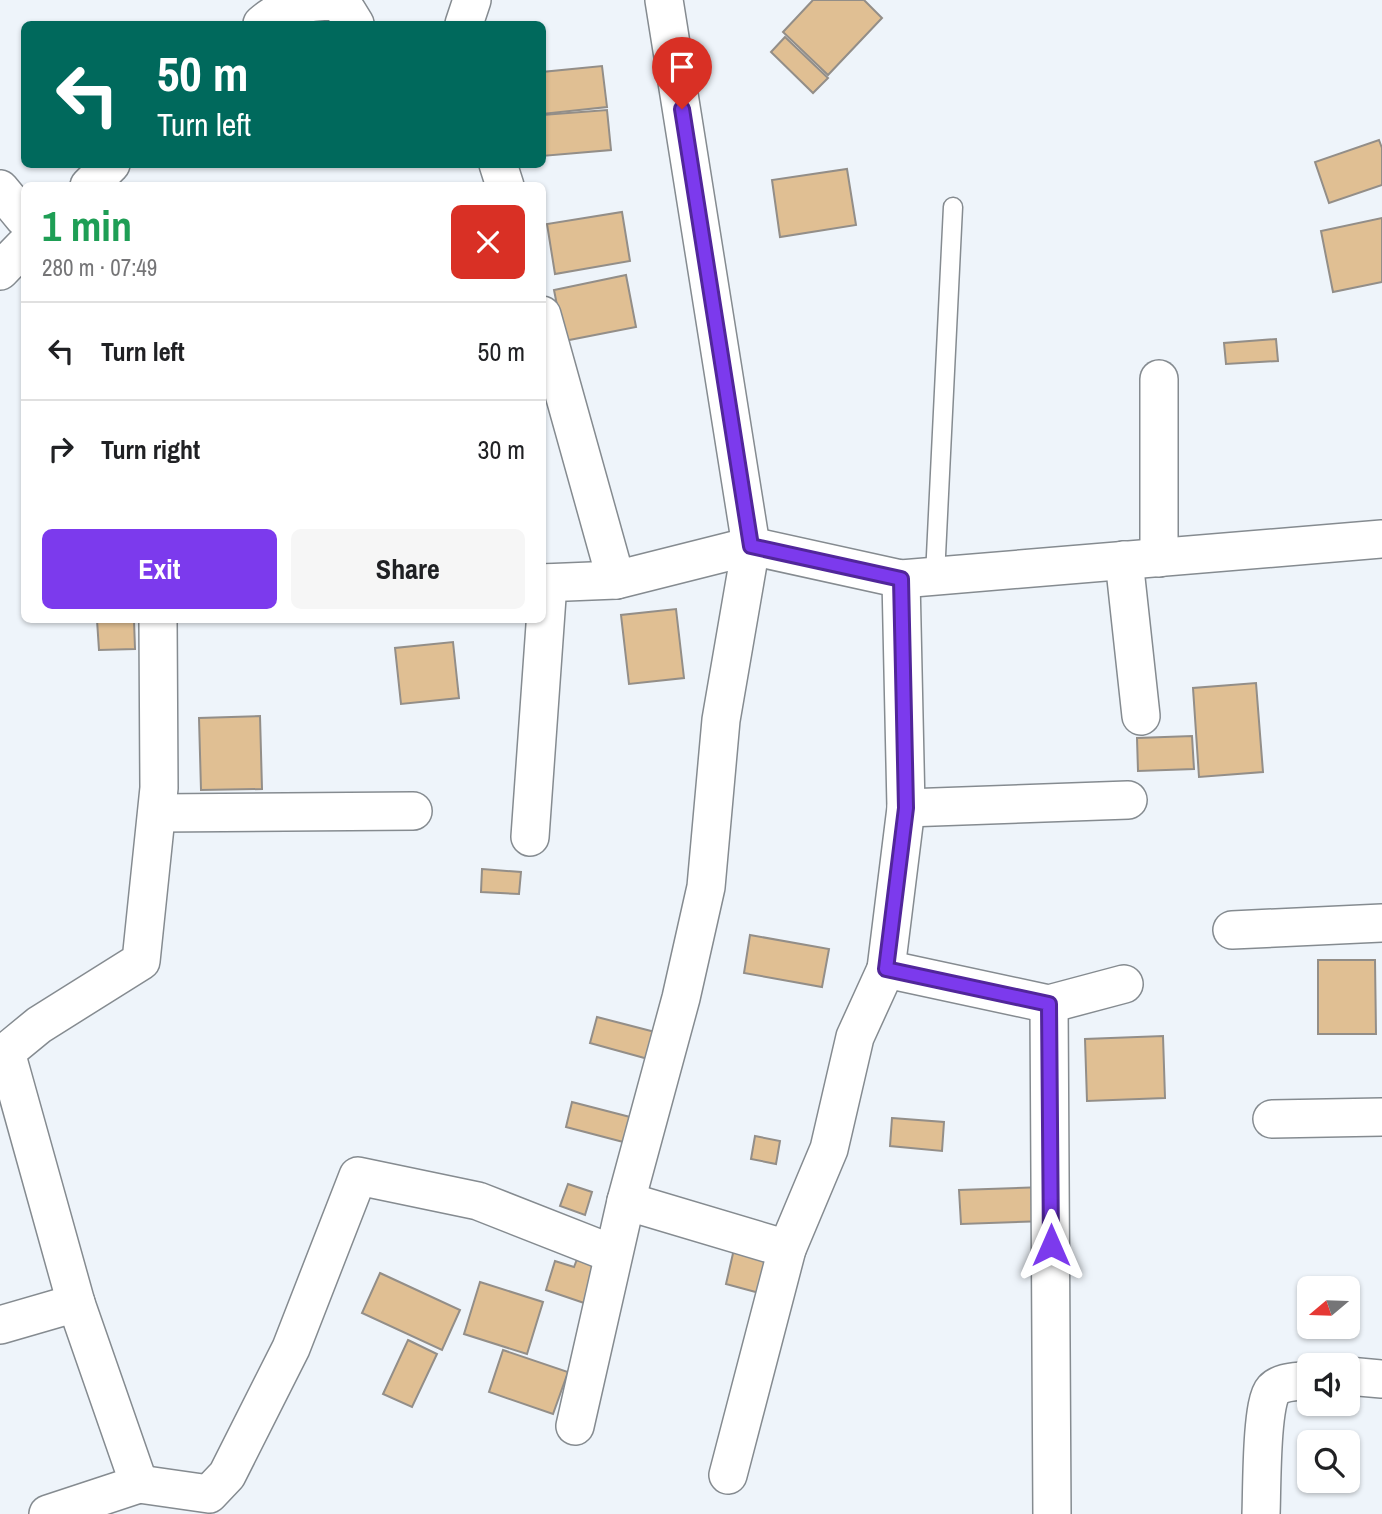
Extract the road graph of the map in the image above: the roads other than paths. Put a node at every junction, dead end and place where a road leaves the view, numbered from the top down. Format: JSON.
{"nodes":[{"id":1,"x":472,"y":0,"type":"edge"},
{"id":2,"x":664,"y":0,"type":"edge"},
{"id":3,"x":265,"y":21,"type":"edge"},
{"id":4,"x":353,"y":21,"type":"edge"},
{"id":5,"x":465,"y":21,"type":"edge"},
{"id":6,"x":107,"y":168,"type":"edge"},
{"id":7,"x":93,"y":182,"type":"edge"},
{"id":8,"x":0,"y":190,"type":"edge"},
{"id":9,"x":953,"y":207,"type":"dead end"},
{"id":10,"x":21,"y":214,"type":"edge"},
{"id":11,"x":21,"y":249,"type":"edge"},
{"id":12,"x":0,"y":271,"type":"edge"},
{"id":13,"x":546,"y":330,"type":"edge"},
{"id":14,"x":1159,"y":379,"type":"dead end"},
{"id":15,"x":1382,"y":539,"type":"edge"},
{"id":16,"x":751,"y":546,"type":"junction"},
{"id":17,"x":1141,"y":559,"type":"junction"},
{"id":18,"x":918,"y":578,"type":"junction"},
{"id":19,"x":615,"y":580,"type":"junction"},
{"id":20,"x":546,"y":583,"type":"edge"},
{"id":21,"x":158,"y":623,"type":"edge"},
{"id":22,"x":543,"y":623,"type":"edge"},
{"id":23,"x":1140,"y":716,"type":"dead end"},
{"id":24,"x":1128,"y":800,"type":"dead end"},
{"id":25,"x":906,"y":808,"type":"junction"},
{"id":26,"x":413,"y":811,"type":"dead end"},
{"id":27,"x":157,"y":813,"type":"junction"},
{"id":28,"x":530,"y":837,"type":"dead end"},
{"id":29,"x":1382,"y":923,"type":"edge"},
{"id":30,"x":1232,"y":930,"type":"dead end"},
{"id":31,"x":886,"y":969,"type":"junction"},
{"id":32,"x":1124,"y":984,"type":"dead end"},
{"id":33,"x":1049,"y":1004,"type":"junction"},
{"id":34,"x":3,"y":1055,"type":"edge"},
{"id":35,"x":1382,"y":1117,"type":"edge"},
{"id":36,"x":1272,"y":1119,"type":"dead end"},
{"id":37,"x":626,"y":1201,"type":"junction"},
{"id":38,"x":787,"y":1249,"type":"junction"},
{"id":39,"x":613,"y":1254,"type":"junction"},
{"id":40,"x":76,"y":1303,"type":"junction"},
{"id":41,"x":0,"y":1325,"type":"edge"},
{"id":42,"x":1360,"y":1377,"type":"edge"},
{"id":43,"x":1382,"y":1379,"type":"edge"},
{"id":44,"x":1297,"y":1382,"type":"edge"},
{"id":45,"x":575,"y":1426,"type":"dead end"},
{"id":46,"x":729,"y":1475,"type":"dead end"},
{"id":47,"x":139,"y":1484,"type":"junction"},
{"id":48,"x":48,"y":1514,"type":"edge"},
{"id":49,"x":1052,"y":1514,"type":"edge"},
{"id":50,"x":1261,"y":1514,"type":"edge"}],
"edges":[{"from":1,"to":5,"type":"street"},
{"from":2,"to":16,"type":"street"},
{"from":3,"to":4,"type":"street"},
{"from":6,"to":7,"type":"street"},
{"from":8,"to":10,"type":"street"},
{"from":9,"to":18,"type":"lane"},
{"from":11,"to":12,"type":"street"},
{"from":13,"to":19,"type":"street"},
{"from":14,"to":17,"type":"street"},
{"from":15,"to":17,"type":"street"},
{"from":16,"to":18,"type":"street"},
{"from":16,"to":19,"type":"street"},
{"from":16,"to":37,"type":"street"},
{"from":17,"to":18,"type":"street"},
{"from":17,"to":23,"type":"street"},
{"from":18,"to":25,"type":"street"},
{"from":19,"to":20,"type":"street"},
{"from":21,"to":27,"type":"street"},
{"from":22,"to":28,"type":"street"},
{"from":24,"to":25,"type":"street"},
{"from":25,"to":31,"type":"street"},
{"from":26,"to":27,"type":"street"},
{"from":27,"to":34,"type":"street"},
{"from":29,"to":30,"type":"street"},
{"from":31,"to":33,"type":"street"},
{"from":31,"to":38,"type":"street"},
{"from":32,"to":33,"type":"street"},
{"from":33,"to":49,"type":"street"},
{"from":34,"to":40,"type":"street"},
{"from":35,"to":36,"type":"street"},
{"from":37,"to":38,"type":"street"},
{"from":37,"to":39,"type":"street"},
{"from":38,"to":46,"type":"street"},
{"from":39,"to":45,"type":"street"},
{"from":39,"to":47,"type":"street"},
{"from":40,"to":41,"type":"street"},
{"from":40,"to":47,"type":"street"},
{"from":42,"to":43,"type":"street"},
{"from":44,"to":50,"type":"street"},
{"from":47,"to":48,"type":"street"}]}
